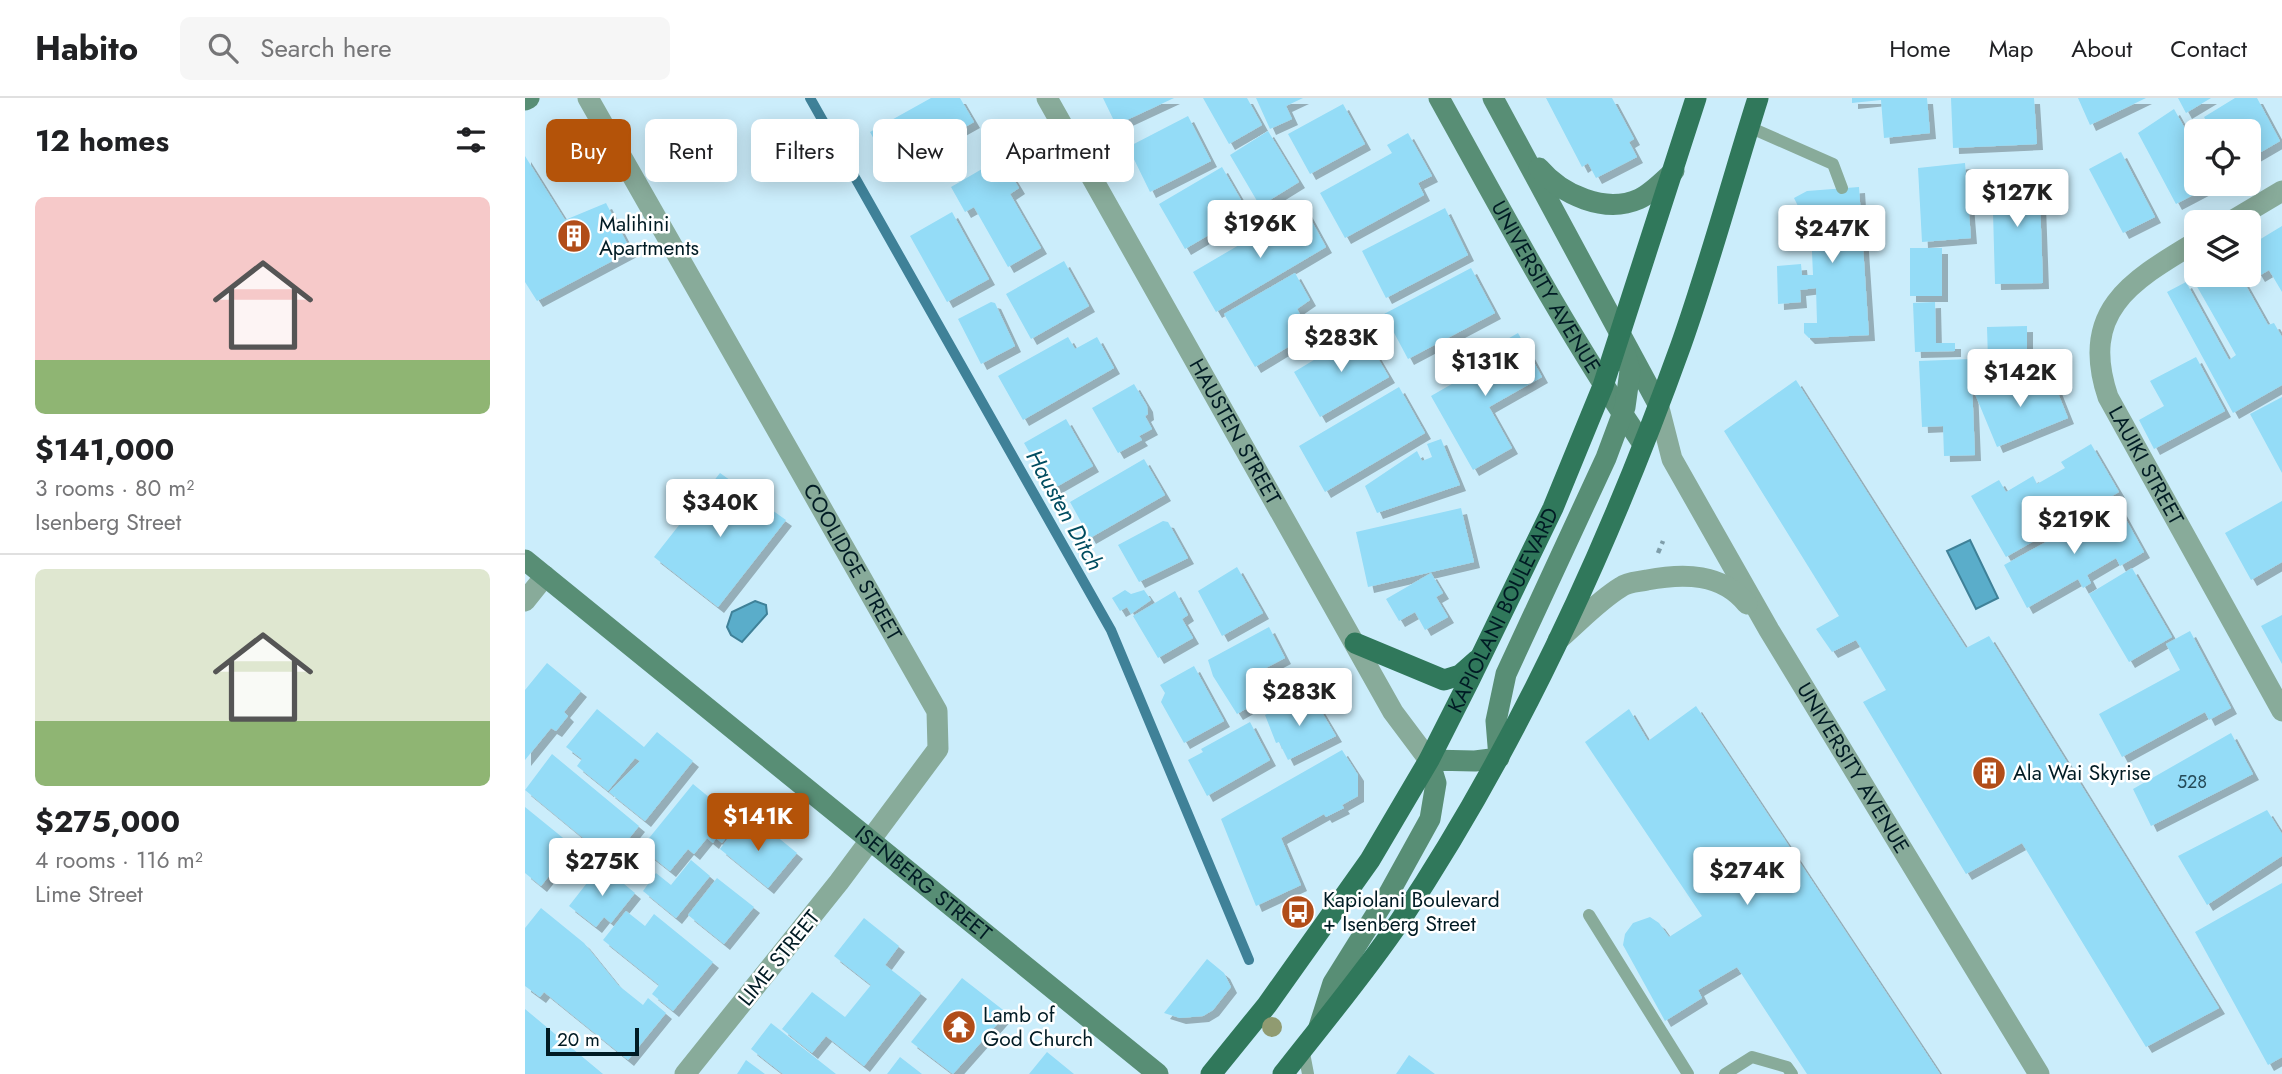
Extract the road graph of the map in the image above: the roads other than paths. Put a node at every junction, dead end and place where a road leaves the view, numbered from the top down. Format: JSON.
{"nodes":[{"id":1,"x":588,"y":98,"type":"edge"},
{"id":2,"x":1047,"y":98,"type":"edge"},
{"id":3,"x":1439,"y":98,"type":"edge"},
{"id":4,"x":1493,"y":98,"type":"edge"},
{"id":5,"x":1696,"y":98,"type":"edge"},
{"id":6,"x":1758,"y":98,"type":"edge"},
{"id":7,"x":1749,"y":127,"type":"junction"},
{"id":8,"x":1524,"y":151,"type":"junction"},
{"id":9,"x":1674,"y":171,"type":"junction"},
{"id":10,"x":1842,"y":188,"type":"dead end"},
{"id":11,"x":2282,"y":191,"type":"edge"},
{"id":12,"x":2250,"y":210,"type":"edge"},
{"id":13,"x":2184,"y":249,"type":"edge"},
{"id":14,"x":1621,"y":334,"type":"junction"},
{"id":15,"x":1603,"y":386,"type":"junction"},
{"id":16,"x":1658,"y":404,"type":"junction"},
{"id":17,"x":1623,"y":414,"type":"junction"},
{"id":18,"x":1643,"y":444,"type":"junction"},
{"id":19,"x":1672,"y":459,"type":"junction"},
{"id":20,"x":525,"y":560,"type":"edge"},
{"id":21,"x":545,"y":576,"type":"junction"},
{"id":22,"x":525,"y":601,"type":"edge"},
{"id":23,"x":1769,"y":630,"type":"junction"},
{"id":24,"x":1558,"y":640,"type":"junction"},
{"id":25,"x":1355,"y":643,"type":"junction"},
{"id":26,"x":1481,"y":656,"type":"junction"},
{"id":27,"x":2282,"y":711,"type":"edge"},
{"id":28,"x":1499,"y":758,"type":"junction"},
{"id":29,"x":1429,"y":760,"type":"junction"},
{"id":30,"x":871,"y":841,"type":"junction"},
{"id":31,"x":1589,"y":915,"type":"dead end"},
{"id":32,"x":1319,"y":1028,"type":"junction"},
{"id":33,"x":1303,"y":1048,"type":"junction"},
{"id":34,"x":685,"y":1074,"type":"edge"},
{"id":35,"x":1159,"y":1074,"type":"edge"},
{"id":36,"x":1211,"y":1074,"type":"edge"},
{"id":37,"x":1283,"y":1074,"type":"edge"},
{"id":38,"x":1308,"y":1074,"type":"edge"},
{"id":39,"x":1688,"y":1074,"type":"edge"},
{"id":40,"x":1725,"y":1074,"type":"edge"},
{"id":41,"x":1791,"y":1074,"type":"edge"},
{"id":42,"x":2039,"y":1074,"type":"edge"}],
"edges":[{"from":1,"to":30,"type":"street","name":"COOLIDGE STREET"},
{"from":2,"to":25,"type":"street","name":"HAUSTEN STREET"},
{"from":3,"to":15,"type":"main road","name":"UNIVERSITY AVENUE"},
{"from":4,"to":8,"type":"main road","name":"UNIVERSITY AVENUE"},
{"from":5,"to":9,"type":"main road","name":"KAPIOLANI BOULEVARD"},
{"from":6,"to":7,"type":"main road"},
{"from":7,"to":10,"type":"lane"},
{"from":7,"to":16,"type":"main road"},
{"from":8,"to":9,"type":"main road"},
{"from":8,"to":14,"type":"main road","name":"UNIVERSITY AVENUE"},
{"from":9,"to":14,"type":"main road","name":"KAPIOLANI BOULEVARD"},
{"from":11,"to":12,"type":"street"},
{"from":13,"to":27,"type":"street","name":"LAUIKI STREET"},
{"from":14,"to":15,"type":"main road","name":"KAPIOLANI BOULEVARD"},
{"from":14,"to":16,"type":"main road","name":"UNIVERSITY AVENUE"},
{"from":14,"to":17,"type":"main road"},
{"from":15,"to":17,"type":"main road","name":"UNIVERSITY AVENUE"},
{"from":15,"to":26,"type":"main road","name":"KAPIOLANI BOULEVARD"},
{"from":16,"to":18,"type":"main road"},
{"from":16,"to":19,"type":"street","name":"UNIVERSITY AVENUE"},
{"from":17,"to":18,"type":"main road","name":"UNIVERSITY AVENUE"},
{"from":17,"to":28,"type":"main road"},
{"from":18,"to":19,"type":"street","name":"UNIVERSITY AVENUE"},
{"from":18,"to":24,"type":"main road"},
{"from":19,"to":23,"type":"street","name":"UNIVERSITY AVENUE"},
{"from":20,"to":21,"type":"main road","name":"ISENBERG STREET"},
{"from":21,"to":22,"type":"street"},
{"from":21,"to":30,"type":"main road","name":"ISENBERG STREET"},
{"from":23,"to":24,"type":"street"},
{"from":23,"to":42,"type":"street","name":"UNIVERSITY AVENUE"},
{"from":24,"to":28,"type":"main road"},
{"from":25,"to":26,"type":"main road"},
{"from":25,"to":29,"type":"street","name":"HAUSTEN STREET"},
{"from":26,"to":29,"type":"main road","name":"KAPIOLANI BOULEVARD"},
{"from":28,"to":29,"type":"main road"},
{"from":28,"to":32,"type":"main road"},
{"from":29,"to":32,"type":"main road"},
{"from":29,"to":36,"type":"main road","name":"KAPIOLANI BOULEVARD"},
{"from":30,"to":34,"type":"street","name":"LIME STREET"},
{"from":30,"to":35,"type":"main road","name":"ISENBERG STREET"},
{"from":31,"to":39,"type":"lane"},
{"from":32,"to":33,"type":"main road"},
{"from":33,"to":37,"type":"main road"},
{"from":33,"to":38,"type":"lane"},
{"from":40,"to":41,"type":"lane"}]}
